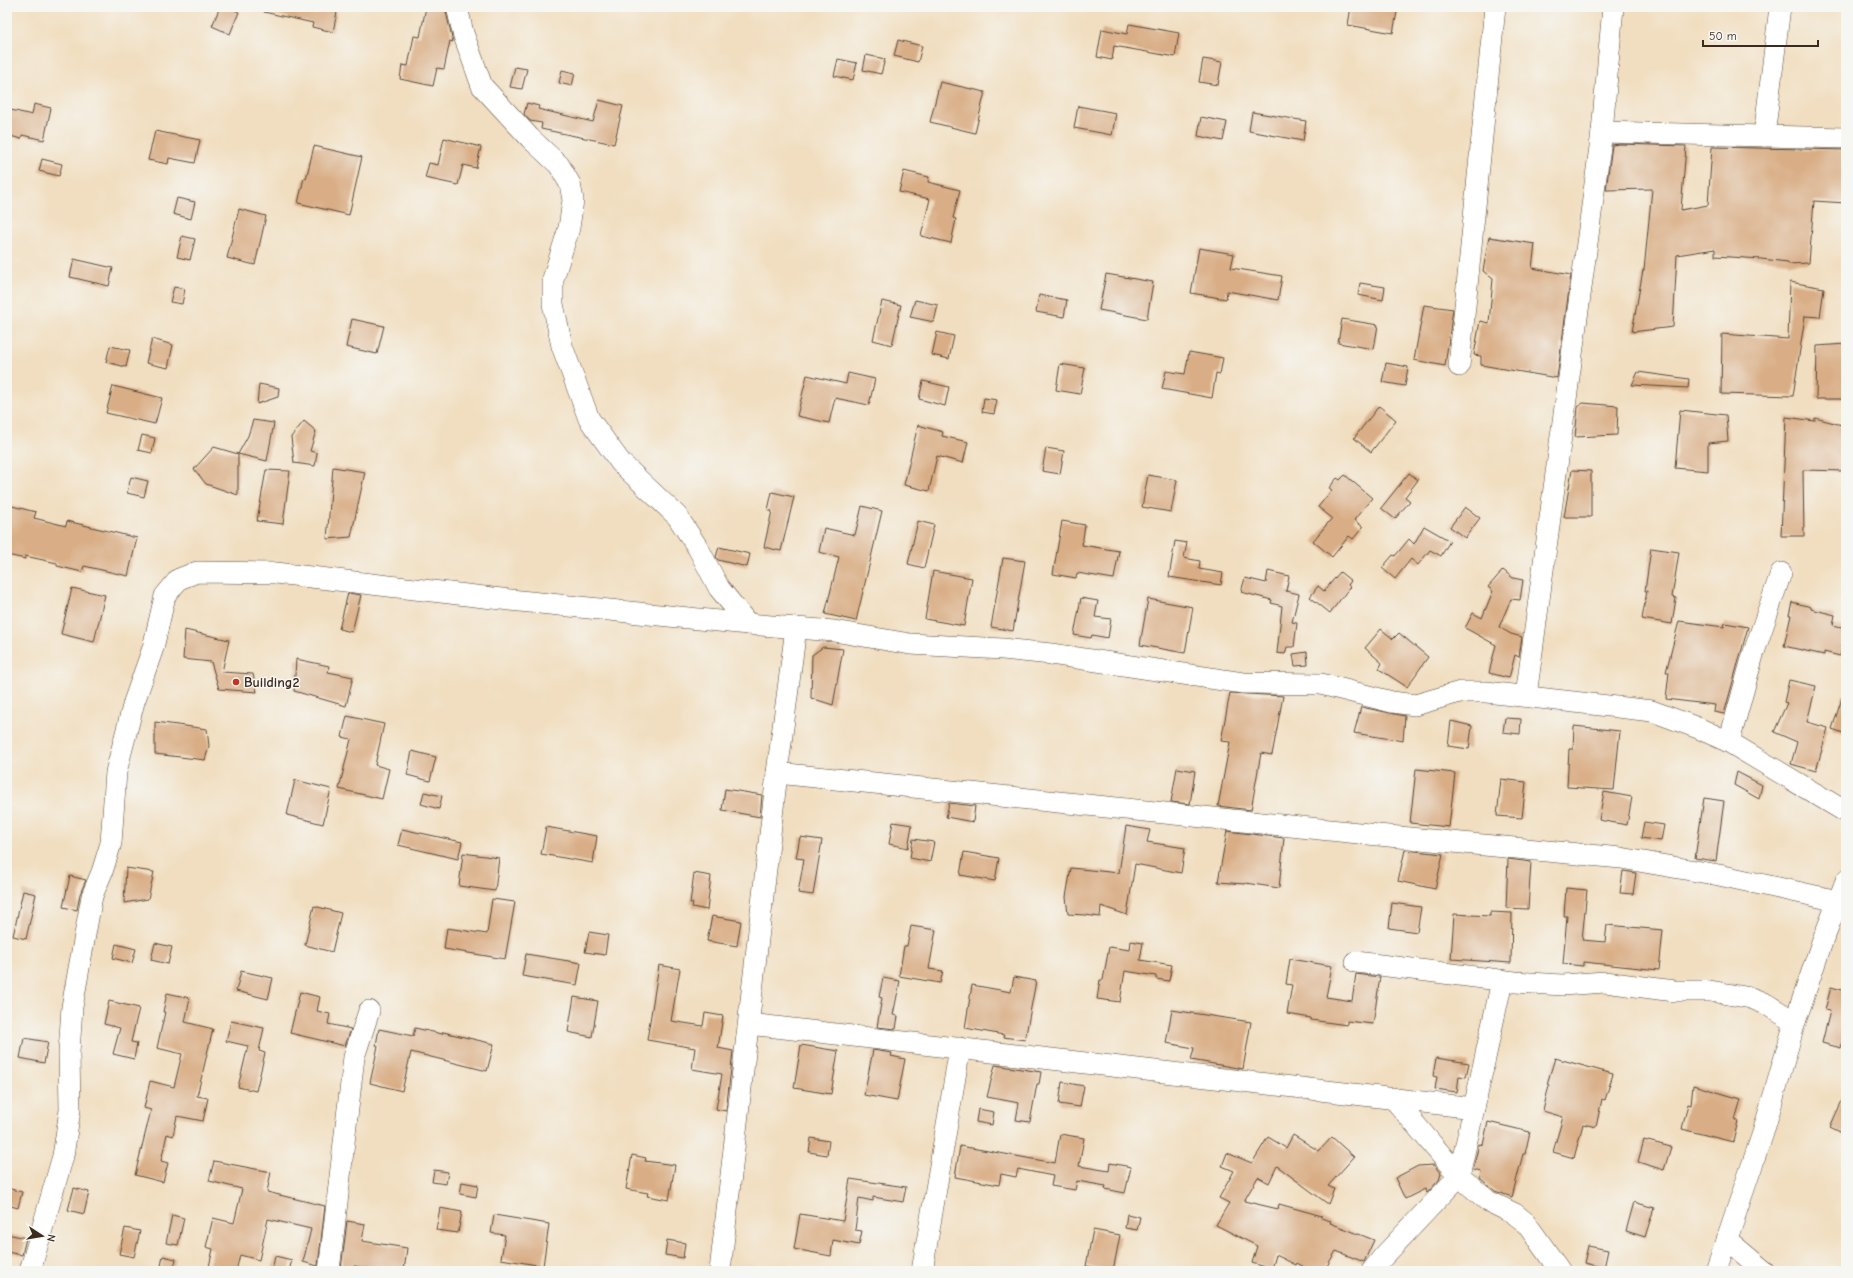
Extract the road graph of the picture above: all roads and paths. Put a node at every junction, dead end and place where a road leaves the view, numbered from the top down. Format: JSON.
{"nodes":[{"id":1,"x":457,"y":7,"type":"edge"},
{"id":2,"x":1495,"y":7,"type":"edge"},
{"id":3,"x":1613,"y":7,"type":"edge"},
{"id":4,"x":1780,"y":7,"type":"edge"},
{"id":5,"x":1602,"y":132,"type":"junction"},
{"id":6,"x":1764,"y":136,"type":"junction"},
{"id":7,"x":1846,"y":138,"type":"edge"},
{"id":8,"x":1459,"y":366,"type":"dead end"},
{"id":9,"x":1782,"y":573,"type":"dead end"},
{"id":10,"x":748,"y":624,"type":"junction"},
{"id":11,"x":796,"y":628,"type":"junction"},
{"id":12,"x":1526,"y":696,"type":"junction"},
{"id":13,"x":1729,"y":742,"type":"junction"},
{"id":14,"x":777,"y":773,"type":"junction"},
{"id":15,"x":1846,"y":812,"type":"edge"},
{"id":16,"x":1846,"y":881,"type":"edge"},
{"id":17,"x":1838,"y":901,"type":"junction"},
{"id":18,"x":1356,"y":962,"type":"dead end"},
{"id":19,"x":1502,"y":981,"type":"junction"},
{"id":20,"x":369,"y":1010,"type":"dead end"},
{"id":21,"x":1795,"y":1022,"type":"junction"},
{"id":22,"x":749,"y":1024,"type":"junction"},
{"id":23,"x":960,"y":1048,"type":"junction"},
{"id":24,"x":1393,"y":1098,"type":"junction"},
{"id":25,"x":1474,"y":1108,"type":"junction"},
{"id":26,"x":1459,"y":1176,"type":"junction"},
{"id":27,"x":1726,"y":1239,"type":"junction"},
{"id":28,"x":30,"y":1271,"type":"edge"},
{"id":29,"x":329,"y":1271,"type":"edge"},
{"id":30,"x":720,"y":1271,"type":"edge"},
{"id":31,"x":922,"y":1271,"type":"edge"},
{"id":32,"x":1372,"y":1271,"type":"edge"},
{"id":33,"x":1560,"y":1271,"type":"edge"},
{"id":34,"x":1716,"y":1271,"type":"edge"},
{"id":35,"x":1764,"y":1271,"type":"edge"}],
"edges":[{"from":1,"to":10,"type":"street"},
{"from":2,"to":8,"type":"street"},
{"from":3,"to":5,"type":"street"},
{"from":4,"to":6,"type":"street"},
{"from":5,"to":6,"type":"street"},
{"from":5,"to":12,"type":"street"},
{"from":6,"to":7,"type":"street"},
{"from":9,"to":13,"type":"street"},
{"from":10,"to":11,"type":"street"},
{"from":10,"to":28,"type":"street"},
{"from":11,"to":12,"type":"street"},
{"from":11,"to":14,"type":"street"},
{"from":12,"to":13,"type":"street"},
{"from":13,"to":15,"type":"street"},
{"from":14,"to":17,"type":"street"},
{"from":14,"to":22,"type":"street"},
{"from":16,"to":17,"type":"street"},
{"from":17,"to":21,"type":"street"},
{"from":18,"to":19,"type":"street"},
{"from":19,"to":21,"type":"street"},
{"from":19,"to":25,"type":"street"},
{"from":20,"to":29,"type":"street"},
{"from":21,"to":27,"type":"street"},
{"from":22,"to":23,"type":"street"},
{"from":22,"to":30,"type":"street"},
{"from":23,"to":24,"type":"street"},
{"from":23,"to":31,"type":"street"},
{"from":24,"to":25,"type":"street"},
{"from":24,"to":26,"type":"street"},
{"from":25,"to":26,"type":"street"},
{"from":26,"to":32,"type":"street"},
{"from":26,"to":33,"type":"street"},
{"from":27,"to":34,"type":"street"},
{"from":27,"to":35,"type":"street"}]}
